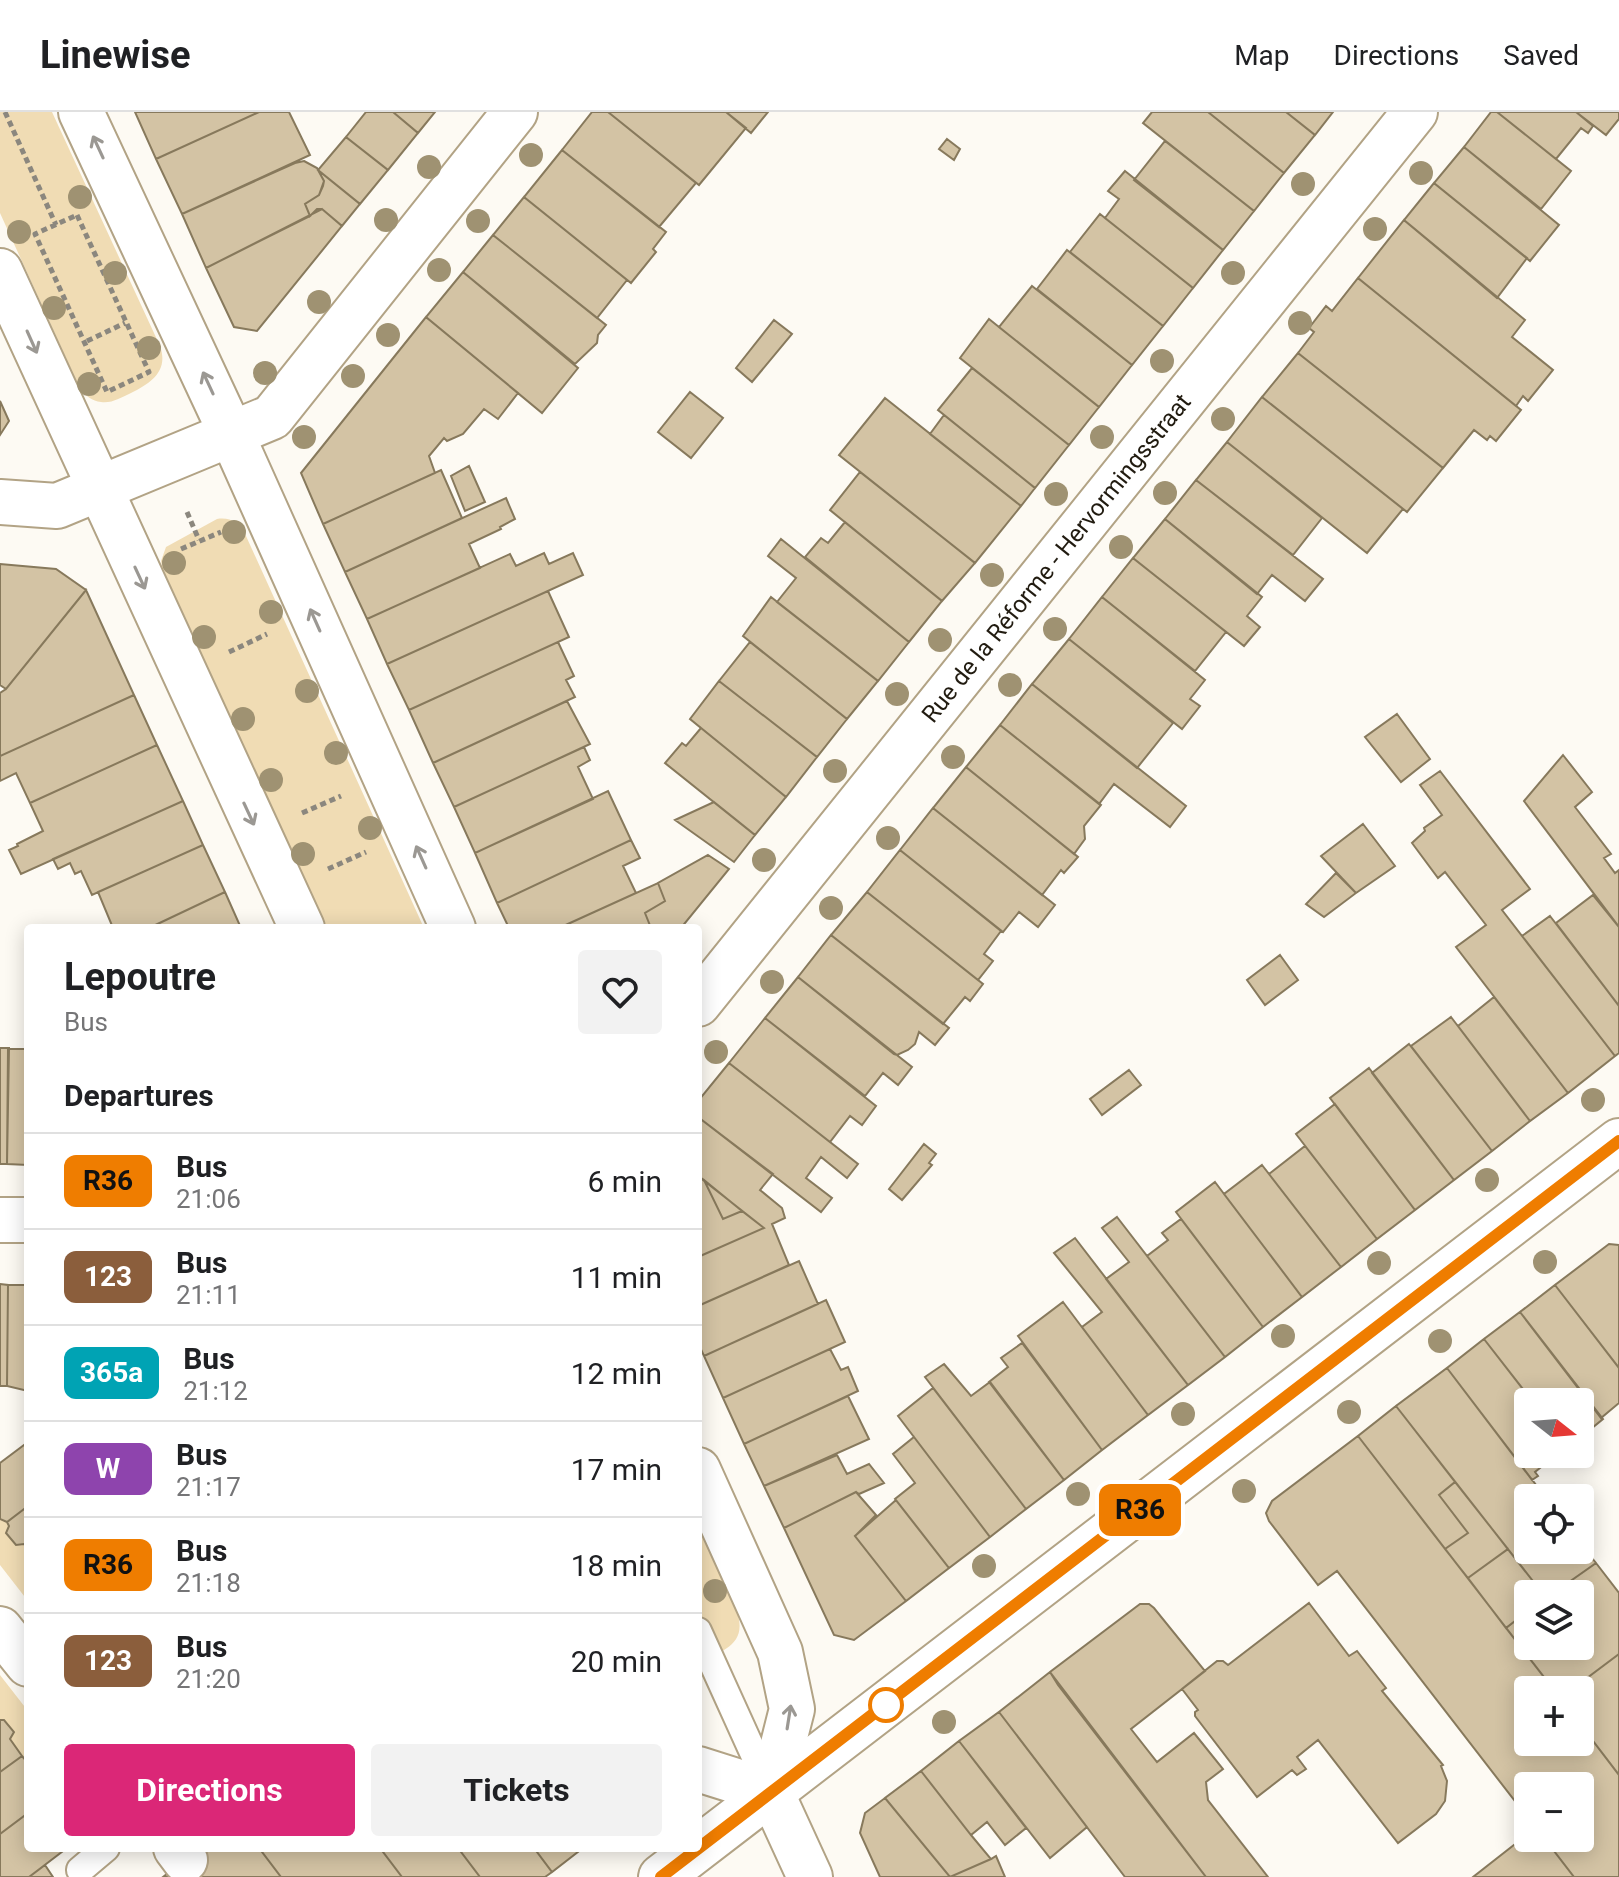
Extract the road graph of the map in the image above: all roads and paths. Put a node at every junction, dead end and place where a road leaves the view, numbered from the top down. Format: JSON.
{"nodes":[{"id":1,"x":5,"y":112,"type":"edge"},
{"id":2,"x":81,"y":112,"type":"edge"},
{"id":3,"x":515,"y":112,"type":"edge"},
{"id":4,"x":1415,"y":112,"type":"edge"},
{"id":5,"x":56,"y":225,"type":"junction"},
{"id":6,"x":0,"y":271,"type":"edge"},
{"id":7,"x":126,"y":322,"type":"junction"},
{"id":8,"x":84,"y":342,"type":"junction"},
{"id":9,"x":231,"y":433,"type":"junction"},
{"id":10,"x":98,"y":488,"type":"junction"},
{"id":11,"x":0,"y":502,"type":"edge"},
{"id":12,"x":187,"y":512,"type":"dead end"},
{"id":13,"x":200,"y":541,"type":"junction"},
{"id":14,"x":227,"y":544,"type":"dead end"},
{"id":15,"x":185,"y":563,"type":"dead end"},
{"id":16,"x":262,"y":621,"type":"dead end"},
{"id":17,"x":268,"y":634,"type":"junction"},
{"id":18,"x":220,"y":641,"type":"dead end"},
{"id":19,"x":274,"y":647,"type":"dead end"},
{"id":20,"x":335,"y":782,"type":"dead end"},
{"id":21,"x":341,"y":796,"type":"junction"},
{"id":22,"x":293,"y":802,"type":"dead end"},
{"id":23,"x":348,"y":810,"type":"dead end"},
{"id":24,"x":361,"y":838,"type":"dead end"},
{"id":25,"x":367,"y":852,"type":"junction"},
{"id":26,"x":373,"y":864,"type":"dead end"},
{"id":27,"x":324,"y":871,"type":"dead end"},
{"id":28,"x":300,"y":924,"type":"edge"},
{"id":29,"x":451,"y":924,"type":"edge"},
{"id":30,"x":702,"y":999,"type":"edge"},
{"id":31,"x":1619,"y":1141,"type":"edge"},
{"id":32,"x":0,"y":1220,"type":"edge"},
{"id":33,"x":24,"y":1220,"type":"edge"},
{"id":34,"x":702,"y":1479,"type":"edge"},
{"id":35,"x":0,"y":1629,"type":"edge"},
{"id":36,"x":702,"y":1640,"type":"edge"},
{"id":37,"x":24,"y":1659,"type":"edge"},
{"id":38,"x":702,"y":1770,"type":"edge"},
{"id":39,"x":771,"y":1792,"type":"junction"},
{"id":40,"x":702,"y":1845,"type":"edge"},
{"id":41,"x":101,"y":1852,"type":"edge"},
{"id":42,"x":693,"y":1852,"type":"edge"},
{"id":43,"x":80,"y":1870,"type":"dead end"},
{"id":44,"x":661,"y":1877,"type":"edge"},
{"id":45,"x":810,"y":1877,"type":"edge"}],
"edges":[{"from":1,"to":5,"type":"path"},
{"from":9,"to":2,"type":"street","one_way":true},
{"from":3,"to":9,"type":"street"},
{"from":4,"to":30,"type":"street","name":"Rue de la Réforme - Hervormingsstraat"},
{"from":5,"to":7,"type":"path"},
{"from":5,"to":8,"type":"path"},
{"from":6,"to":10,"type":"street","one_way":true},
{"from":7,"to":8,"type":"path"},
{"from":7,"to":8,"type":"path"},
{"from":9,"to":10,"type":"street"},
{"from":29,"to":9,"type":"street","one_way":true},
{"from":10,"to":11,"type":"street"},
{"from":10,"to":28,"type":"street","one_way":true},
{"from":12,"to":13,"type":"path"},
{"from":13,"to":14,"type":"path"},
{"from":13,"to":15,"type":"path"},
{"from":16,"to":17,"type":"path"},
{"from":17,"to":18,"type":"path"},
{"from":17,"to":19,"type":"path"},
{"from":20,"to":21,"type":"path"},
{"from":21,"to":22,"type":"path"},
{"from":21,"to":23,"type":"path"},
{"from":24,"to":25,"type":"path"},
{"from":25,"to":26,"type":"path"},
{"from":25,"to":27,"type":"path"},
{"from":31,"to":39,"type":"street"},
{"from":32,"to":33,"type":"street"},
{"from":39,"to":34,"type":"street","one_way":true},
{"from":35,"to":37,"type":"street"},
{"from":36,"to":39,"type":"lane"},
{"from":38,"to":39,"type":"street"},
{"from":39,"to":40,"type":"street"},
{"from":39,"to":45,"type":"street"},
{"from":41,"to":43,"type":"lane"},
{"from":42,"to":44,"type":"street"}]}
